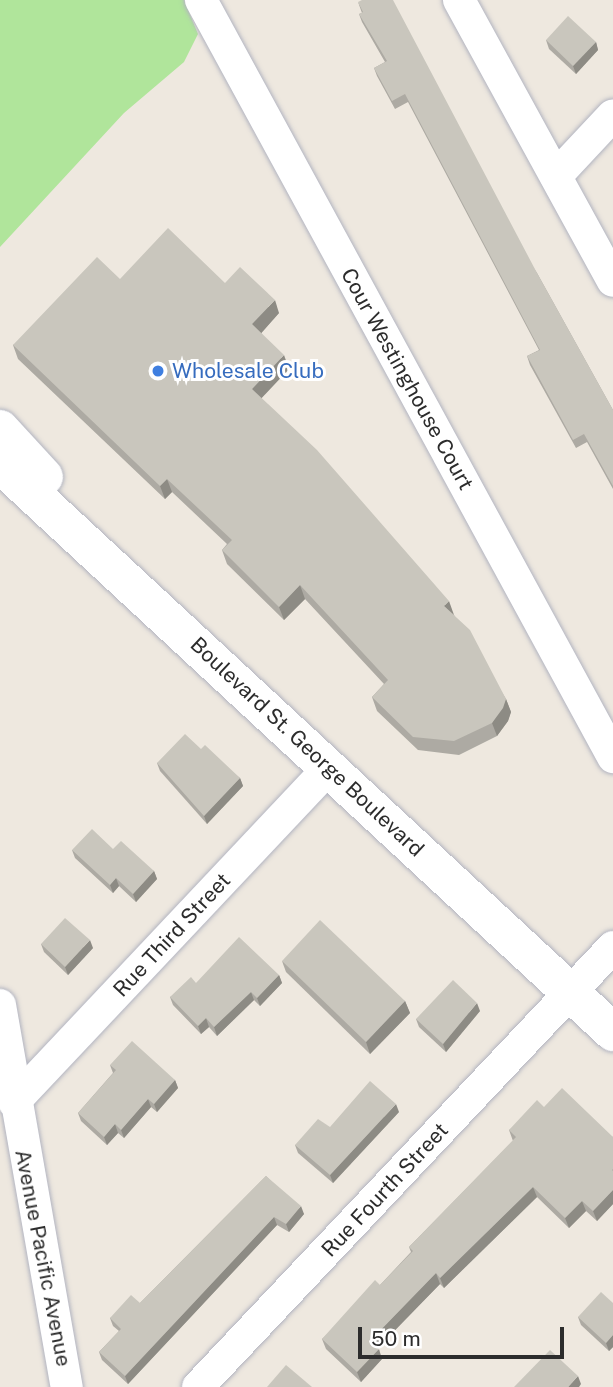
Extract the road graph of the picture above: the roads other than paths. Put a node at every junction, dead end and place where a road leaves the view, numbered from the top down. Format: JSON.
{"nodes":[{"id":1,"x":201,"y":0,"type":"edge"},
{"id":2,"x":459,"y":0,"type":"edge"},
{"id":3,"x":613,"y":115,"type":"edge"},
{"id":4,"x":556,"y":176,"type":"junction"},
{"id":5,"x":613,"y":281,"type":"edge"},
{"id":6,"x":0,"y":429,"type":"edge"},
{"id":7,"x":0,"y":464,"type":"edge"},
{"id":8,"x":0,"y":494,"type":"edge"},
{"id":9,"x":193,"y":642,"type":"junction"},
{"id":10,"x":613,"y":758,"type":"edge"},
{"id":11,"x":330,"y":768,"type":"junction"},
{"id":12,"x":613,"y":947,"type":"edge"},
{"id":13,"x":572,"y":992,"type":"junction"},
{"id":14,"x":0,"y":1005,"type":"edge"},
{"id":15,"x":613,"y":1032,"type":"edge"},
{"id":16,"x":14,"y":1102,"type":"junction"},
{"id":17,"x":67,"y":1387,"type":"edge"},
{"id":18,"x":198,"y":1387,"type":"edge"}],
"edges":[{"from":1,"to":10,"type":"street","name":"Cour Westinghouse Court"},
{"from":2,"to":4,"type":"street"},
{"from":3,"to":4,"type":"street"},
{"from":4,"to":5,"type":"street"},
{"from":6,"to":9,"type":"main road"},
{"from":7,"to":9,"type":"main road","name":"Boulevard St. George Boulevard"},
{"from":8,"to":9,"type":"main road"},
{"from":9,"to":11,"type":"main road","name":"Boulevard St. George Boulevard"},
{"from":11,"to":13,"type":"main road","name":"Boulevard St. George Boulevard"},
{"from":11,"to":16,"type":"street","name":"Rue Third Street"},
{"from":12,"to":13,"type":"street"},
{"from":13,"to":15,"type":"main road","name":"Boulevard St. George Boulevard"},
{"from":13,"to":18,"type":"street","name":"Rue Fourth Street"},
{"from":14,"to":16,"type":"street","name":"Avenue Pacific Avenue"},
{"from":16,"to":17,"type":"street","name":"Avenue Pacific Avenue"}]}
